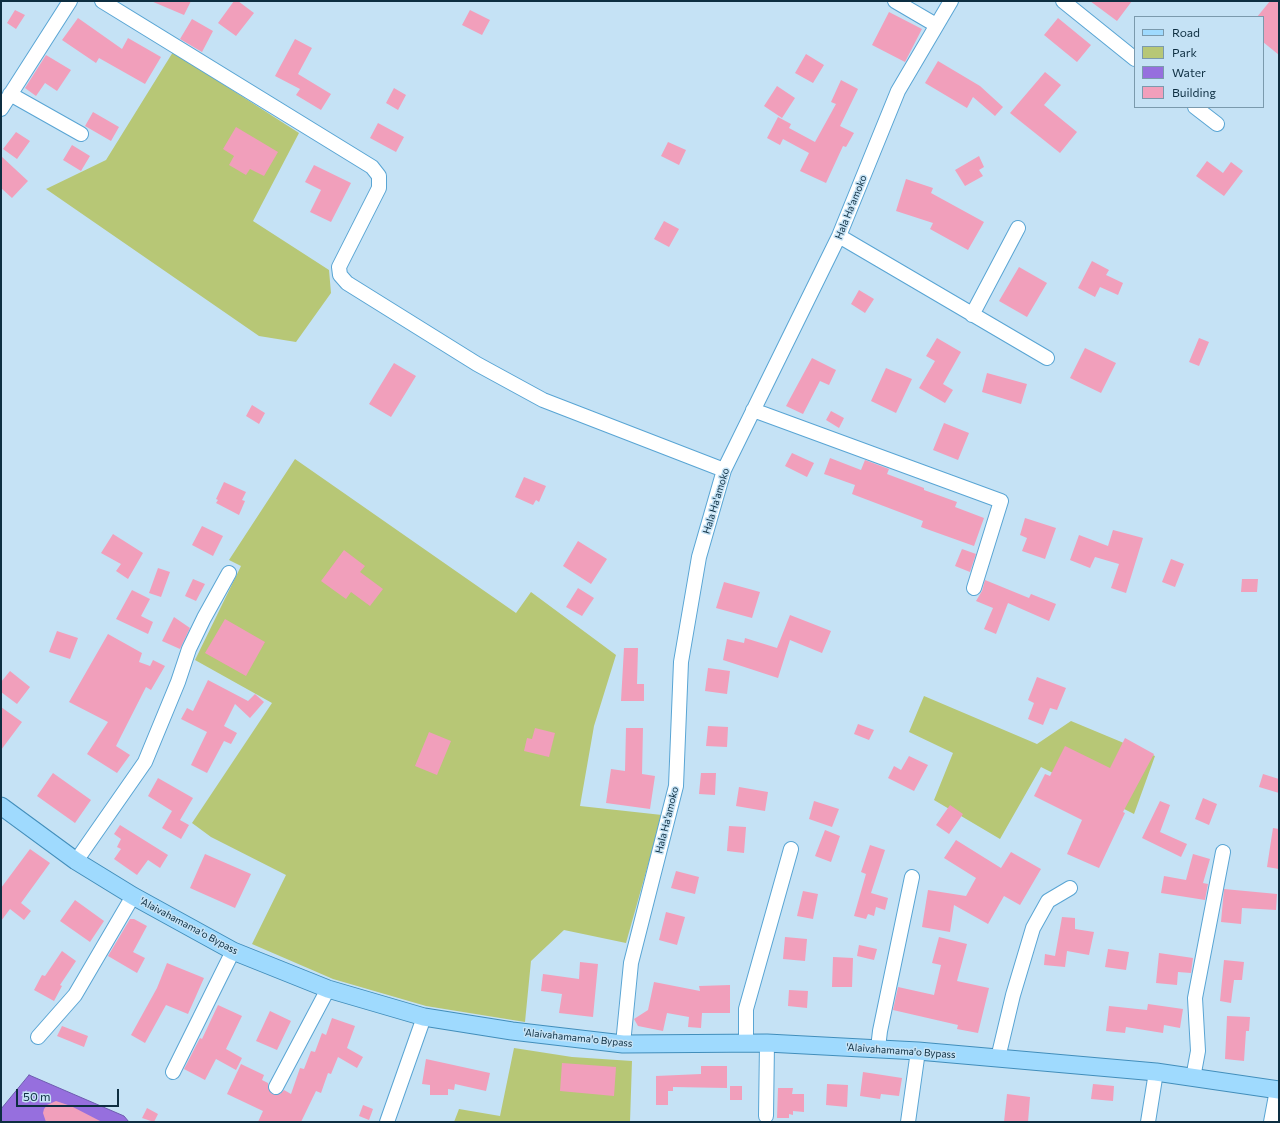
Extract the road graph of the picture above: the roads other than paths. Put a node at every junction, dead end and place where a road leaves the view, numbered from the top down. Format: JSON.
{"nodes":[{"id":1,"x":70,"y":1,"type":"edge"},
{"id":2,"x":102,"y":1,"type":"edge"},
{"id":3,"x":895,"y":1,"type":"edge"},
{"id":4,"x":951,"y":1,"type":"edge"},
{"id":5,"x":1063,"y":1,"type":"edge"},
{"id":6,"x":936,"y":25,"type":"junction"},
{"id":7,"x":1134,"y":58,"type":"edge"},
{"id":8,"x":10,"y":94,"type":"junction"},
{"id":9,"x":1196,"y":108,"type":"edge"},
{"id":10,"x":1,"y":109,"type":"edge"},
{"id":11,"x":1217,"y":124,"type":"dead end"},
{"id":12,"x":80,"y":134,"type":"dead end"},
{"id":13,"x":1018,"y":228,"type":"dead end"},
{"id":14,"x":839,"y":236,"type":"junction"},
{"id":15,"x":972,"y":315,"type":"junction"},
{"id":16,"x":1047,"y":358,"type":"dead end"},
{"id":17,"x":753,"y":410,"type":"junction"},
{"id":18,"x":724,"y":470,"type":"junction"},
{"id":19,"x":229,"y":573,"type":"dead end"},
{"id":20,"x":974,"y":588,"type":"dead end"},
{"id":21,"x":1,"y":806,"type":"edge"},
{"id":22,"x":791,"y":849,"type":"dead end"},
{"id":23,"x":1222,"y":852,"type":"dead end"},
{"id":24,"x":76,"y":861,"type":"junction"},
{"id":25,"x":912,"y":877,"type":"dead end"},
{"id":26,"x":1070,"y":888,"type":"dead end"},
{"id":27,"x":132,"y":896,"type":"junction"},
{"id":28,"x":233,"y":952,"type":"junction"},
{"id":29,"x":328,"y":989,"type":"junction"},
{"id":30,"x":424,"y":1017,"type":"junction"},
{"id":31,"x":38,"y":1037,"type":"dead end"},
{"id":32,"x":746,"y":1043,"type":"junction"},
{"id":33,"x":767,"y":1043,"type":"junction"},
{"id":34,"x":623,"y":1044,"type":"junction"},
{"id":35,"x":878,"y":1048,"type":"junction"},
{"id":36,"x":918,"y":1051,"type":"junction"},
{"id":37,"x":998,"y":1058,"type":"junction"},
{"id":38,"x":172,"y":1072,"type":"dead end"},
{"id":39,"x":1156,"y":1072,"type":"junction"},
{"id":40,"x":1193,"y":1078,"type":"junction"},
{"id":41,"x":276,"y":1087,"type":"dead end"},
{"id":42,"x":1278,"y":1090,"type":"edge"},
{"id":43,"x":766,"y":1116,"type":"dead end"},
{"id":44,"x":388,"y":1122,"type":"edge"},
{"id":45,"x":908,"y":1122,"type":"edge"},
{"id":46,"x":1148,"y":1122,"type":"edge"},
{"id":47,"x":1271,"y":1122,"type":"edge"}],
"edges":[{"from":1,"to":8,"type":"street"},
{"from":2,"to":18,"type":"street"},
{"from":3,"to":6,"type":"street"},
{"from":4,"to":6,"type":"street","name":"Hala Ha'amoko"},
{"from":5,"to":7,"type":"street"},
{"from":6,"to":14,"type":"street","name":"Hala Ha'amoko"},
{"from":8,"to":10,"type":"street"},
{"from":8,"to":12,"type":"street"},
{"from":9,"to":11,"type":"street"},
{"from":13,"to":15,"type":"street"},
{"from":14,"to":15,"type":"street"},
{"from":14,"to":17,"type":"street","name":"Hala Ha'amoko"},
{"from":15,"to":16,"type":"street"},
{"from":17,"to":18,"type":"street","name":"Hala Ha'amoko"},
{"from":17,"to":20,"type":"street"},
{"from":18,"to":34,"type":"street","name":"Hala Ha'amoko"},
{"from":19,"to":24,"type":"street"},
{"from":21,"to":24,"type":"main road","name":"'Alaivahamama'o Bypass"},
{"from":22,"to":32,"type":"street"},
{"from":23,"to":40,"type":"street"},
{"from":24,"to":27,"type":"main road","name":"'Alaivahamama'o Bypass"},
{"from":25,"to":35,"type":"street"},
{"from":26,"to":37,"type":"street"},
{"from":27,"to":28,"type":"main road","name":"'Alaivahamama'o Bypass"},
{"from":27,"to":31,"type":"street"},
{"from":28,"to":29,"type":"main road","name":"'Alaivahamama'o Bypass"},
{"from":28,"to":38,"type":"street"},
{"from":29,"to":30,"type":"main road","name":"'Alaivahamama'o Bypass"},
{"from":29,"to":41,"type":"street"},
{"from":30,"to":34,"type":"main road","name":"'Alaivahamama'o Bypass"},
{"from":30,"to":44,"type":"street"},
{"from":32,"to":33,"type":"main road","name":"'Alaivahamama'o Bypass"},
{"from":32,"to":34,"type":"main road","name":"'Alaivahamama'o Bypass"},
{"from":33,"to":35,"type":"main road","name":"'Alaivahamama'o Bypass"},
{"from":33,"to":43,"type":"street"},
{"from":35,"to":36,"type":"main road","name":"'Alaivahamama'o Bypass"},
{"from":36,"to":37,"type":"main road","name":"'Alaivahamama'o Bypass"},
{"from":36,"to":45,"type":"street"},
{"from":37,"to":39,"type":"main road","name":"'Alaivahamama'o Bypass"},
{"from":39,"to":40,"type":"main road","name":"'Alaivahamama'o Bypass"},
{"from":39,"to":46,"type":"street"},
{"from":40,"to":42,"type":"main road","name":"'Alaivahamama'o Bypass"},
{"from":42,"to":47,"type":"street"}]}
